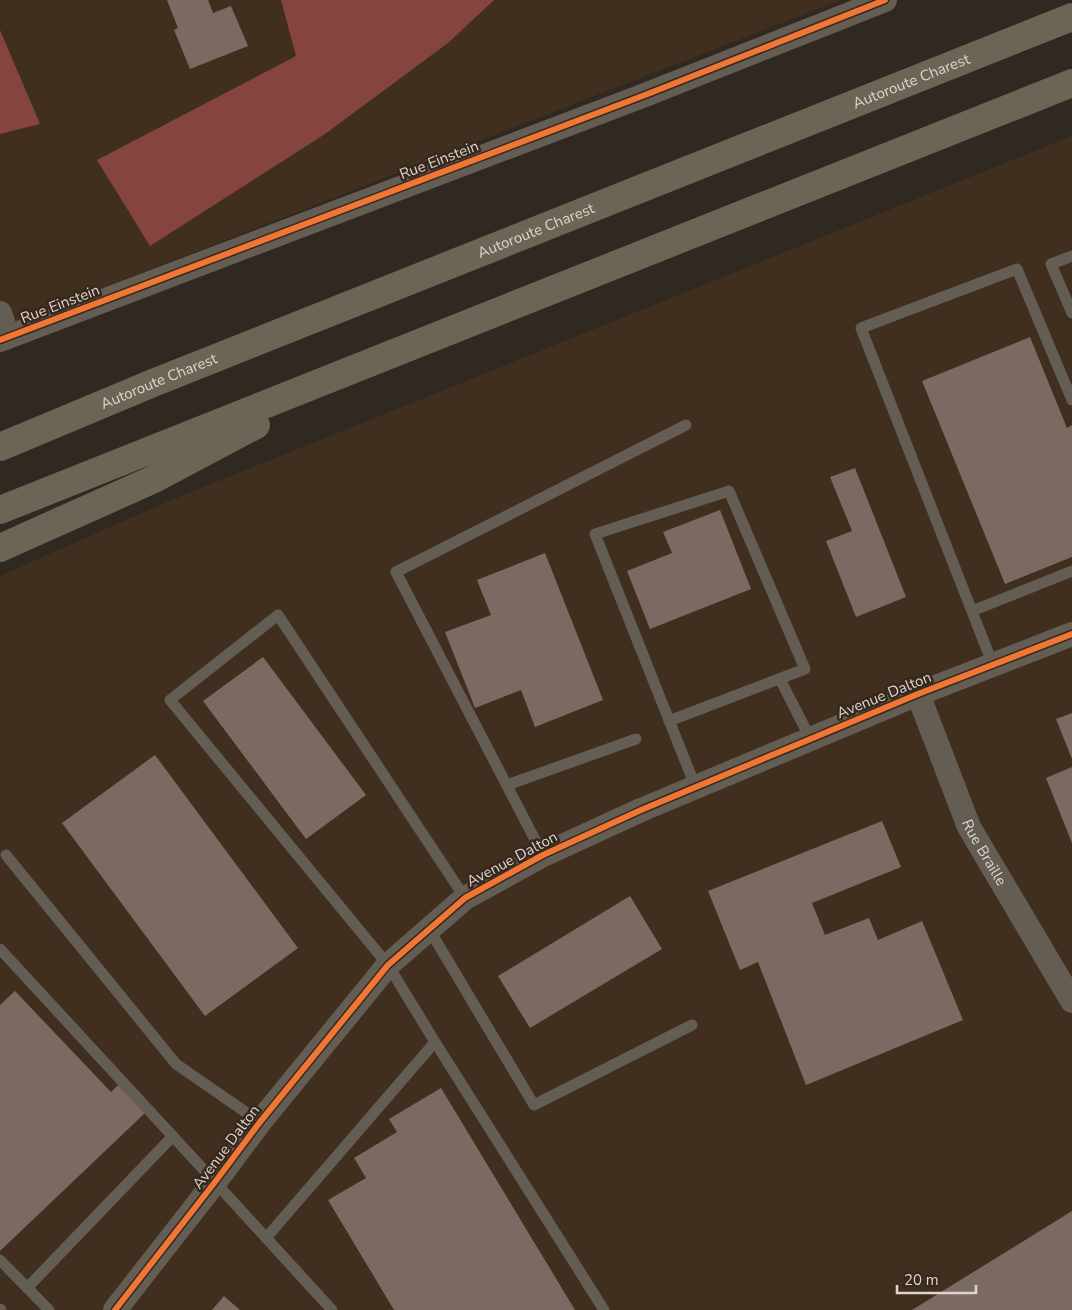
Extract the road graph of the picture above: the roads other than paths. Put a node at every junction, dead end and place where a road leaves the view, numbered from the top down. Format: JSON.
{"nodes":[{"id":1,"x":885,"y":0,"type":"edge"},
{"id":2,"x":1072,"y":17,"type":"edge"},
{"id":3,"x":1072,"y":83,"type":"edge"},
{"id":4,"x":1072,"y":256,"type":"edge"},
{"id":5,"x":0,"y":313,"type":"edge"},
{"id":6,"x":1072,"y":313,"type":"edge"},
{"id":7,"x":4,"y":339,"type":"edge"},
{"id":8,"x":381,"y":359,"type":"junction"},
{"id":9,"x":153,"y":383,"type":"junction"},
{"id":10,"x":1072,"y":400,"type":"edge"},
{"id":11,"x":686,"y":425,"type":"dead end"},
{"id":12,"x":0,"y":433,"type":"edge"},
{"id":13,"x":0,"y":448,"type":"edge"},
{"id":14,"x":0,"y":510,"type":"edge"},
{"id":15,"x":0,"y":548,"type":"edge"},
{"id":16,"x":1072,"y":571,"type":"edge"},
{"id":17,"x":972,"y":611,"type":"junction"},
{"id":18,"x":1072,"y":634,"type":"edge"},
{"id":19,"x":993,"y":665,"type":"junction"},
{"id":20,"x":780,"y":679,"type":"junction"},
{"id":21,"x":918,"y":694,"type":"junction"},
{"id":22,"x":669,"y":721,"type":"junction"},
{"id":23,"x":810,"y":738,"type":"junction"},
{"id":24,"x":636,"y":739,"type":"dead end"},
{"id":25,"x":506,"y":785,"type":"junction"},
{"id":26,"x":696,"y":788,"type":"junction"},
{"id":27,"x":6,"y":855,"type":"dead end"},
{"id":28,"x":543,"y":855,"type":"junction"},
{"id":29,"x":465,"y":898,"type":"junction"},
{"id":30,"x":428,"y":928,"type":"junction"},
{"id":31,"x":0,"y":949,"type":"edge"},
{"id":32,"x":388,"y":965,"type":"junction"},
{"id":33,"x":1072,"y":1001,"type":"edge"},
{"id":34,"x":692,"y":1025,"type":"dead end"},
{"id":35,"x":435,"y":1042,"type":"junction"},
{"id":36,"x":260,"y":1122,"type":"junction"},
{"id":37,"x":173,"y":1136,"type":"junction"},
{"id":38,"x":216,"y":1182,"type":"junction"},
{"id":39,"x":266,"y":1238,"type":"junction"},
{"id":40,"x":0,"y":1260,"type":"edge"},
{"id":41,"x":28,"y":1288,"type":"junction"},
{"id":42,"x":49,"y":1310,"type":"edge"},
{"id":43,"x":115,"y":1310,"type":"edge"},
{"id":44,"x":332,"y":1310,"type":"edge"},
{"id":45,"x":604,"y":1310,"type":"edge"}],
"edges":[{"from":1,"to":7,"type":"street","name":"Rue Einstein"},
{"from":2,"to":9,"type":"highway","name":"Autoroute Charest"},
{"from":3,"to":8,"type":"highway"},
{"from":4,"to":6,"type":"lane"},
{"from":5,"to":7,"type":"street"},
{"from":8,"to":14,"type":"highway"},
{"from":8,"to":15,"type":"highway"},
{"from":9,"to":12,"type":"highway"},
{"from":9,"to":13,"type":"highway","name":"Autoroute Charest"},
{"from":10,"to":17,"type":"lane"},
{"from":11,"to":25,"type":"lane"},
{"from":16,"to":17,"type":"lane"},
{"from":17,"to":19,"type":"lane"},
{"from":18,"to":19,"type":"street","name":"Avenue Dalton"},
{"from":19,"to":21,"type":"street","name":"Avenue Dalton"},
{"from":20,"to":22,"type":"lane"},
{"from":20,"to":22,"type":"lane"},
{"from":20,"to":23,"type":"lane"},
{"from":21,"to":23,"type":"street","name":"Avenue Dalton"},
{"from":21,"to":33,"type":"street","name":"Rue Braille"},
{"from":22,"to":26,"type":"lane"},
{"from":23,"to":26,"type":"street","name":"Avenue Dalton"},
{"from":24,"to":25,"type":"lane"},
{"from":25,"to":28,"type":"lane"},
{"from":26,"to":28,"type":"street","name":"Avenue Dalton"},
{"from":27,"to":36,"type":"lane"},
{"from":28,"to":29,"type":"street","name":"Avenue Dalton"},
{"from":29,"to":30,"type":"street","name":"Avenue Dalton"},
{"from":29,"to":32,"type":"lane"},
{"from":30,"to":32,"type":"street","name":"Avenue Dalton"},
{"from":30,"to":34,"type":"lane"},
{"from":31,"to":37,"type":"lane"},
{"from":32,"to":35,"type":"lane"},
{"from":32,"to":36,"type":"street","name":"Avenue Dalton"},
{"from":35,"to":39,"type":"lane"},
{"from":35,"to":45,"type":"lane"},
{"from":36,"to":38,"type":"street","name":"Avenue Dalton"},
{"from":37,"to":38,"type":"lane"},
{"from":37,"to":41,"type":"lane"},
{"from":38,"to":39,"type":"lane"},
{"from":38,"to":43,"type":"street","name":"Avenue Dalton"},
{"from":39,"to":44,"type":"lane"},
{"from":40,"to":41,"type":"lane"},
{"from":41,"to":42,"type":"lane"}]}
